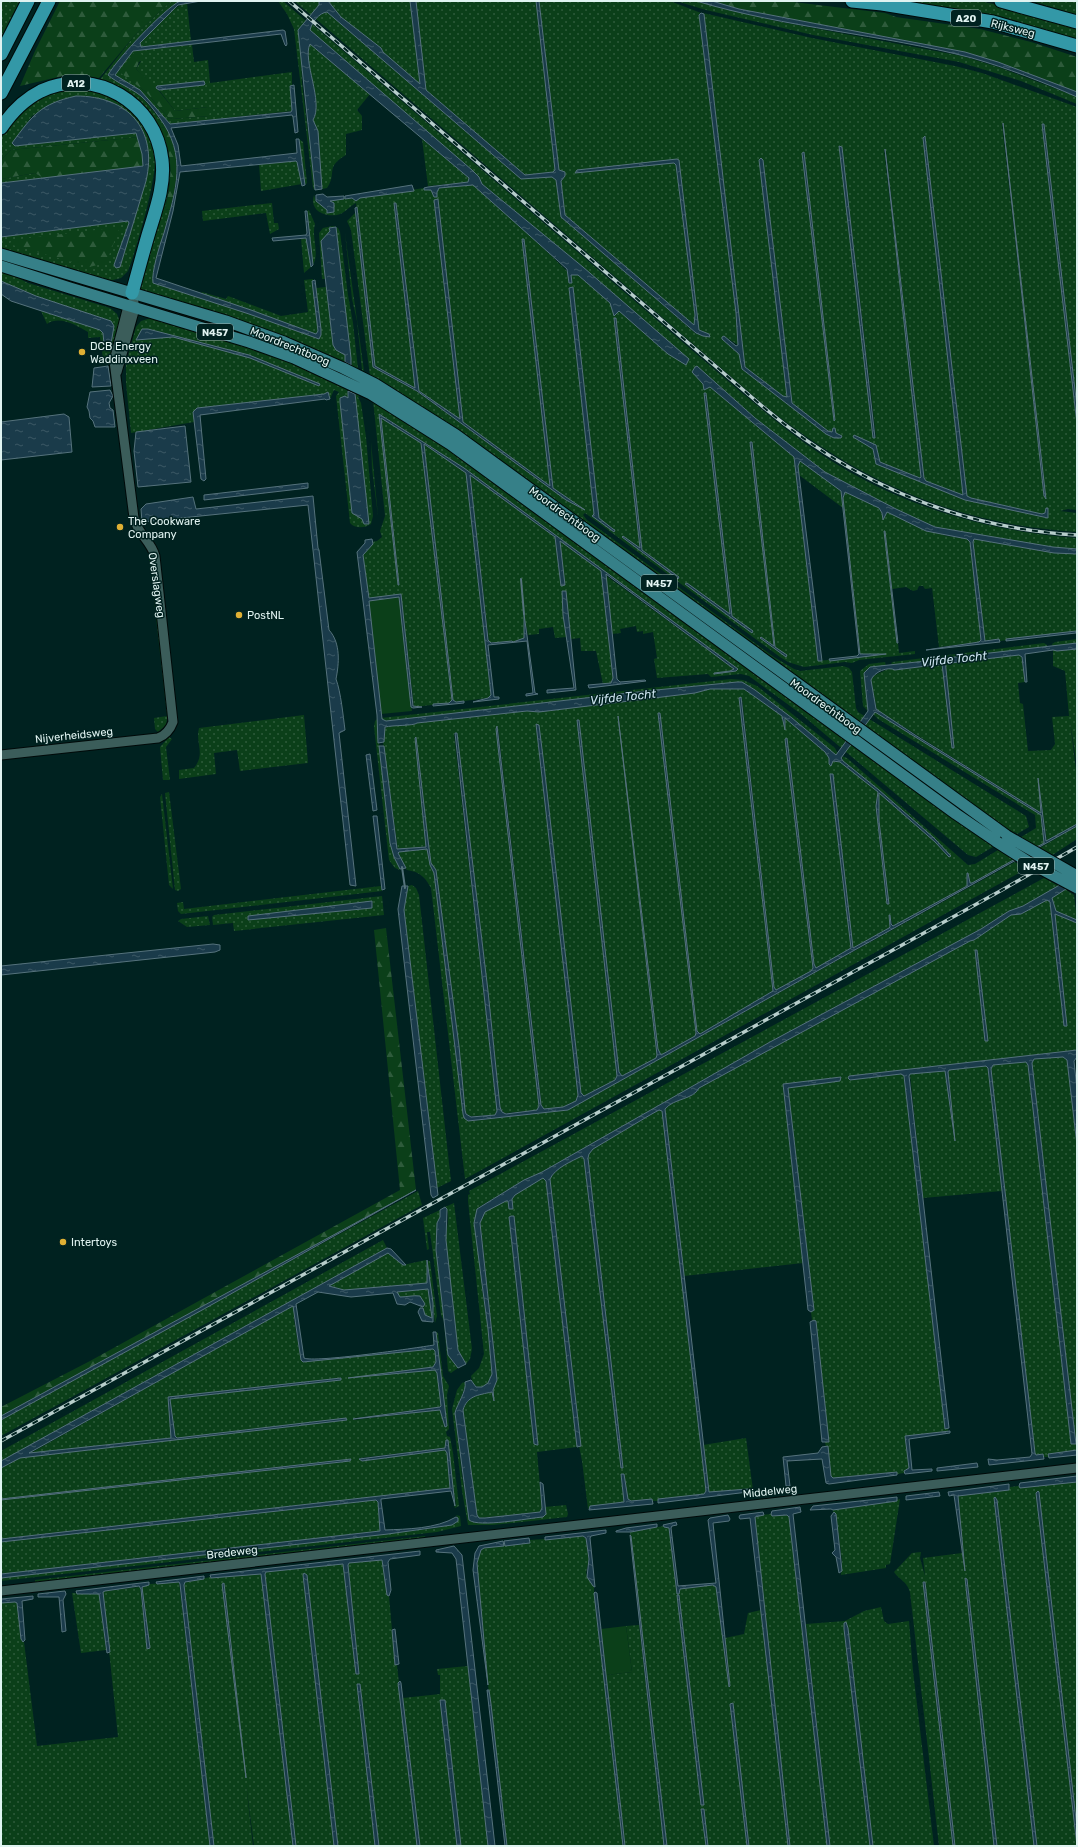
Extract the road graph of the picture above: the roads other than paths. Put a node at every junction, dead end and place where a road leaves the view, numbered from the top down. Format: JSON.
{"nodes":[{"id":1,"x":28,"y":1,"type":"edge"},
{"id":2,"x":49,"y":1,"type":"edge"},
{"id":3,"x":852,"y":1,"type":"edge"},
{"id":4,"x":1001,"y":1,"type":"edge"},
{"id":5,"x":1077,"y":22,"type":"edge"},
{"id":6,"x":1077,"y":46,"type":"edge"},
{"id":7,"x":1,"y":54,"type":"edge"},
{"id":8,"x":1,"y":93,"type":"edge"},
{"id":9,"x":1,"y":128,"type":"edge"},
{"id":10,"x":1,"y":254,"type":"edge"},
{"id":11,"x":1,"y":266,"type":"edge"},
{"id":12,"x":132,"y":293,"type":"junction"},
{"id":13,"x":132,"y":307,"type":"junction"},
{"id":14,"x":149,"y":739,"type":"joint"},
{"id":15,"x":1,"y":756,"type":"edge"},
{"id":16,"x":1077,"y":876,"type":"edge"},
{"id":17,"x":1077,"y":888,"type":"edge"},
{"id":18,"x":1077,"y":1468,"type":"edge"},
{"id":19,"x":465,"y":1538,"type":"joint"},
{"id":20,"x":1,"y":1591,"type":"edge"}],
"edges":[{"from":1,"to":7,"type":"highway"},
{"from":2,"to":8,"type":"highway"},
{"from":3,"to":6,"type":"highway","name":"Rijksweg","number":"A20"},
{"from":4,"to":5,"type":"highway","name":"Rijksweg"},
{"from":9,"to":12,"type":"highway","number":"A12"},
{"from":10,"to":12,"type":"main road","name":"Moordrechtboog","number":"N457"},
{"from":11,"to":13,"type":"main road","name":"Moordrechtboog","number":"N457"},
{"from":12,"to":13,"type":"main road","name":"Overslagweg"},
{"from":12,"to":16,"type":"main road","name":"Moordrechtboog","number":"N457","bridge":true},
{"from":13,"to":14,"type":"street","name":"Overslagweg"},
{"from":13,"to":17,"type":"main road","name":"Moordrechtboog","number":"N457","bridge":true},
{"from":14,"to":15,"type":"street","name":"Nijverheidsweg"},
{"from":18,"to":19,"type":"street","name":"Middelweg"},
{"from":19,"to":20,"type":"street","name":"Bredeweg"}]}
